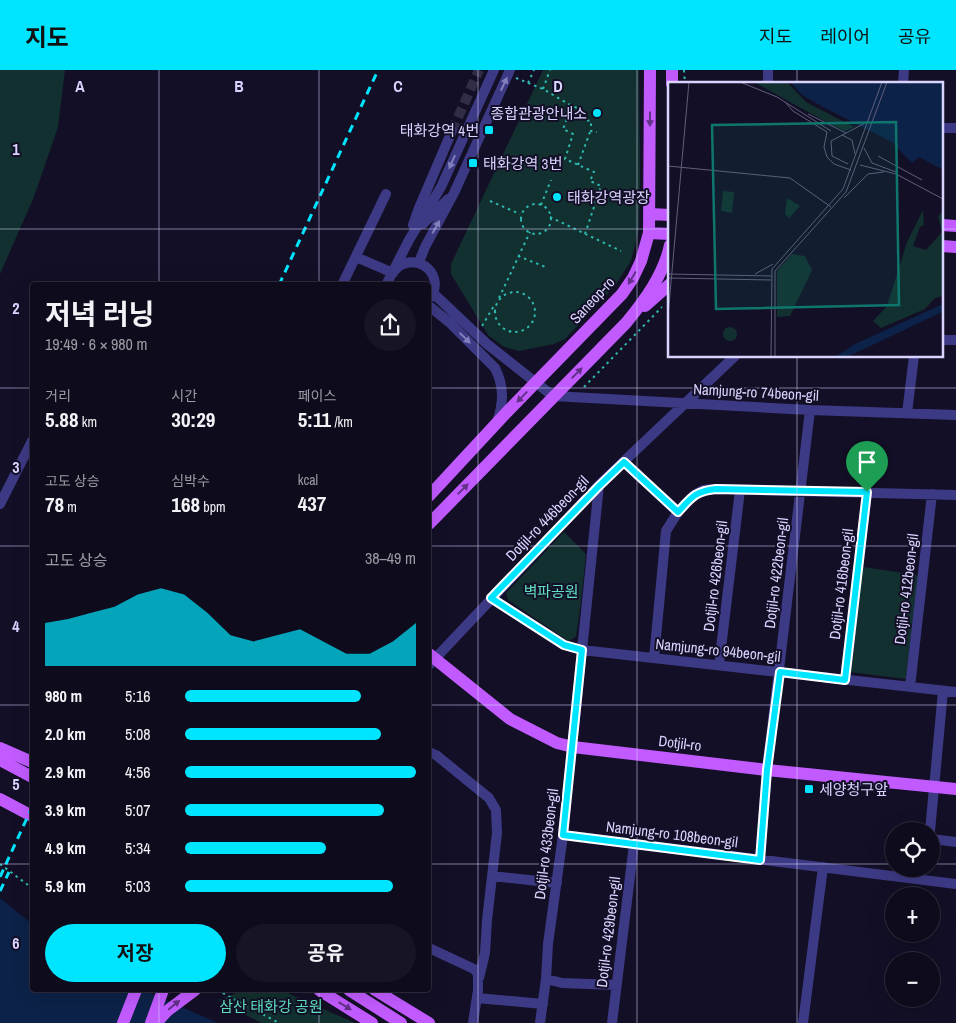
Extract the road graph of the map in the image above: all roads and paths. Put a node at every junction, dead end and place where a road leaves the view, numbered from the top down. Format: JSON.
{"nodes":[{"id":1,"x":494,"y":70,"type":"edge"},
{"id":2,"x":510,"y":70,"type":"edge"},
{"id":3,"x":534,"y":70,"type":"edge"},
{"id":4,"x":550,"y":70,"type":"edge"},
{"id":5,"x":650,"y":70,"type":"edge"},
{"id":6,"x":542,"y":89,"type":"junction"},
{"id":7,"x":572,"y":106,"type":"junction"},
{"id":8,"x":452,"y":131,"type":"tunnel mouth"},
{"id":9,"x":590,"y":131,"type":"junction"},
{"id":10,"x":597,"y":132,"type":"dead end"},
{"id":11,"x":578,"y":165,"type":"junction"},
{"id":12,"x":551,"y":180,"type":"dead end"},
{"id":13,"x":454,"y":193,"type":"junction"},
{"id":14,"x":386,"y":194,"type":"dead end"},
{"id":15,"x":598,"y":196,"type":"junction"},
{"id":16,"x":490,"y":201,"type":"dead end"},
{"id":17,"x":640,"y":201,"type":"dead end"},
{"id":18,"x":541,"y":205,"type":"junction"},
{"id":19,"x":521,"y":214,"type":"junction"},
{"id":20,"x":650,"y":214,"type":"junction"},
{"id":21,"x":668,"y":215,"type":"edge"},
{"id":22,"x":550,"y":218,"type":"junction"},
{"id":23,"x":530,"y":232,"type":"junction"},
{"id":24,"x":649,"y":233,"type":"junction"},
{"id":25,"x":585,"y":234,"type":"junction"},
{"id":26,"x":668,"y":234,"type":"edge"},
{"id":27,"x":409,"y":240,"type":"junction"},
{"id":28,"x":621,"y":251,"type":"dead end"},
{"id":29,"x":668,"y":251,"type":"edge"},
{"id":30,"x":518,"y":256,"type":"junction"},
{"id":31,"x":356,"y":257,"type":"junction"},
{"id":32,"x":419,"y":262,"type":"junction"},
{"id":33,"x":548,"y":268,"type":"dead end"},
{"id":34,"x":393,"y":273,"type":"junction"},
{"id":35,"x":344,"y":282,"type":"edge"},
{"id":36,"x":389,"y":282,"type":"edge"},
{"id":37,"x":668,"y":286,"type":"edge"},
{"id":38,"x":431,"y":296,"type":"edge"},
{"id":39,"x":496,"y":303,"type":"junction"},
{"id":40,"x":663,"y":306,"type":"dead end"},
{"id":41,"x":431,"y":308,"type":"edge"},
{"id":42,"x":626,"y":323,"type":"junction"},
{"id":43,"x":477,"y":334,"type":"junction"},
{"id":44,"x":733,"y":358,"type":"edge"},
{"id":45,"x":914,"y":358,"type":"edge"},
{"id":46,"x":536,"y":382,"type":"junction"},
{"id":47,"x":580,"y":390,"type":"dead end"},
{"id":48,"x":554,"y":396,"type":"junction"},
{"id":49,"x":686,"y":403,"type":"junction"},
{"id":50,"x":810,"y":410,"type":"junction"},
{"id":51,"x":908,"y":413,"type":"junction"},
{"id":52,"x":956,"y":415,"type":"edge"},
{"id":53,"x":496,"y":424,"type":"junction"},
{"id":54,"x":30,"y":445,"type":"edge"},
{"id":55,"x":624,"y":462,"type":"junction"},
{"id":56,"x":599,"y":486,"type":"junction"},
{"id":57,"x":740,"y":490,"type":"junction"},
{"id":58,"x":801,"y":491,"type":"junction"},
{"id":59,"x":867,"y":492,"type":"junction"},
{"id":60,"x":431,"y":494,"type":"edge"},
{"id":61,"x":932,"y":494,"type":"junction"},
{"id":62,"x":956,"y":495,"type":"edge"},
{"id":63,"x":0,"y":504,"type":"edge"},
{"id":64,"x":678,"y":512,"type":"junction"},
{"id":65,"x":431,"y":522,"type":"edge"},
{"id":66,"x":491,"y":598,"type":"junction"},
{"id":67,"x":582,"y":650,"type":"junction"},
{"id":68,"x":654,"y":658,"type":"junction"},
{"id":69,"x":431,"y":659,"type":"edge"},
{"id":70,"x":719,"y":666,"type":"junction"},
{"id":71,"x":780,"y":672,"type":"junction"},
{"id":72,"x":845,"y":680,"type":"junction"},
{"id":73,"x":910,"y":687,"type":"junction"},
{"id":74,"x":942,"y":691,"type":"junction"},
{"id":75,"x":956,"y":692,"type":"edge"},
{"id":76,"x":572,"y":747,"type":"junction"},
{"id":77,"x":431,"y":753,"type":"edge"},
{"id":78,"x":3,"y":754,"type":"edge"},
{"id":79,"x":30,"y":760,"type":"edge"},
{"id":80,"x":767,"y":770,"type":"junction"},
{"id":81,"x":30,"y":775,"type":"edge"},
{"id":82,"x":933,"y":786,"type":"junction"},
{"id":83,"x":956,"y":788,"type":"edge"},
{"id":84,"x":0,"y":799,"type":"edge"},
{"id":85,"x":30,"y":815,"type":"edge"},
{"id":86,"x":931,"y":822,"type":"edge"},
{"id":87,"x":563,"y":835,"type":"junction"},
{"id":88,"x":940,"y":840,"type":"edge"},
{"id":89,"x":956,"y":842,"type":"edge"},
{"id":90,"x":634,"y":844,"type":"junction"},
{"id":91,"x":760,"y":860,"type":"junction"},
{"id":92,"x":0,"y":864,"type":"edge"},
{"id":93,"x":823,"y":867,"type":"junction"},
{"id":94,"x":492,"y":876,"type":"junction"},
{"id":95,"x":927,"y":880,"type":"joint"},
{"id":96,"x":557,"y":884,"type":"junction"},
{"id":97,"x":956,"y":884,"type":"edge"},
{"id":98,"x":30,"y":886,"type":"edge"},
{"id":99,"x":431,"y":949,"type":"edge"},
{"id":100,"x":480,"y":978,"type":"junction"},
{"id":101,"x":546,"y":979,"type":"junction"},
{"id":102,"x":616,"y":985,"type":"junction"},
{"id":103,"x":135,"y":992,"type":"edge"},
{"id":104,"x":162,"y":992,"type":"edge"},
{"id":105,"x":192,"y":992,"type":"edge"},
{"id":106,"x":221,"y":992,"type":"edge"},
{"id":107,"x":321,"y":992,"type":"edge"},
{"id":108,"x":352,"y":992,"type":"edge"},
{"id":109,"x":378,"y":992,"type":"edge"},
{"id":110,"x":477,"y":998,"type":"junction"},
{"id":111,"x":543,"y":1004,"type":"junction"},
{"id":112,"x":123,"y":1023,"type":"edge"},
{"id":113,"x":151,"y":1023,"type":"edge"},
{"id":114,"x":156,"y":1023,"type":"edge"},
{"id":115,"x":280,"y":1023,"type":"edge"},
{"id":116,"x":372,"y":1023,"type":"edge"},
{"id":117,"x":401,"y":1023,"type":"edge"},
{"id":118,"x":429,"y":1023,"type":"edge"},
{"id":119,"x":473,"y":1023,"type":"edge"},
{"id":120,"x":540,"y":1023,"type":"edge"},
{"id":121,"x":612,"y":1023,"type":"edge"},
{"id":122,"x":804,"y":1023,"type":"edge"}],
"edges":[{"from":1,"to":27,"type":"street","one_way":true},
{"from":13,"to":2,"type":"street","one_way":true},
{"from":3,"to":6,"type":"path"},
{"from":4,"to":6,"type":"path"},
{"from":5,"to":20,"type":"main road","name":"Saneop-ro","one_way":true},
{"from":6,"to":7,"type":"path"},
{"from":7,"to":9,"type":"path"},
{"from":7,"to":11,"type":"path"},
{"from":8,"to":27,"type":"street"},
{"from":9,"to":10,"type":"path"},
{"from":9,"to":11,"type":"path"},
{"from":11,"to":15,"type":"path"},
{"from":12,"to":18,"type":"path"},
{"from":13,"to":27,"type":"street"},
{"from":32,"to":13,"type":"street","one_way":true},
{"from":14,"to":31,"type":"street"},
{"from":15,"to":17,"type":"path"},
{"from":15,"to":25,"type":"path"},
{"from":16,"to":19,"type":"path"},
{"from":18,"to":19,"type":"path"},
{"from":18,"to":22,"type":"path"},
{"from":19,"to":23,"type":"path"},
{"from":20,"to":21,"type":"main road"},
{"from":20,"to":24,"type":"main road","name":"Saneop-ro"},
{"from":22,"to":23,"type":"path"},
{"from":22,"to":25,"type":"path"},
{"from":23,"to":30,"type":"path"},
{"from":24,"to":26,"type":"main road"},
{"from":24,"to":46,"type":"main road","name":"Saneop-ro","one_way":true},
{"from":25,"to":28,"type":"path"},
{"from":27,"to":34,"type":"street"},
{"from":29,"to":42,"type":"main road"},
{"from":30,"to":33,"type":"path"},
{"from":30,"to":39,"type":"path"},
{"from":31,"to":34,"type":"street"},
{"from":31,"to":35,"type":"street"},
{"from":32,"to":34,"type":"street"},
{"from":32,"to":38,"type":"street"},
{"from":34,"to":36,"type":"street"},
{"from":37,"to":42,"type":"main road"},
{"from":38,"to":43,"type":"street"},
{"from":39,"to":39,"type":"path"},
{"from":39,"to":43,"type":"path"},
{"from":40,"to":47,"type":"path"},
{"from":41,"to":53,"type":"street","one_way":true},
{"from":48,"to":42,"type":"main road","one_way":true},
{"from":43,"to":46,"type":"street"},
{"from":44,"to":49,"type":"street","name":"Dotjil-ro 446beon-gil"},
{"from":45,"to":51,"type":"street"},
{"from":46,"to":48,"type":"street"},
{"from":46,"to":53,"type":"main road","name":"Saneop-ro","one_way":true},
{"from":48,"to":49,"type":"street","name":"Namjung-ro 74beon-gil"},
{"from":65,"to":48,"type":"main road","one_way":true},
{"from":49,"to":50,"type":"street","name":"Namjung-ro 74beon-gil"},
{"from":49,"to":55,"type":"street","name":"Dotjil-ro 446beon-gil"},
{"from":50,"to":51,"type":"street","name":"Namjung-ro 74beon-gil"},
{"from":50,"to":58,"type":"street","name":"Dotjil-ro 422beon-gil"},
{"from":51,"to":52,"type":"street","name":"Namjung-ro 74beon-gil"},
{"from":53,"to":60,"type":"main road","name":"Saneop-ro"},
{"from":54,"to":63,"type":"street"},
{"from":55,"to":56,"type":"street","name":"Dotjil-ro 446beon-gil"},
{"from":55,"to":64,"type":"street"},
{"from":56,"to":66,"type":"street","name":"Dotjil-ro 446beon-gil"},
{"from":56,"to":67,"type":"street","name":"Dotjil-ro 433beon-gil"},
{"from":57,"to":58,"type":"street"},
{"from":57,"to":64,"type":"street"},
{"from":57,"to":70,"type":"street","name":"Dotjil-ro 426beon-gil"},
{"from":58,"to":59,"type":"street"},
{"from":58,"to":71,"type":"street","name":"Dotjil-ro 422beon-gil"},
{"from":59,"to":61,"type":"street"},
{"from":59,"to":72,"type":"street","name":"Dotjil-ro 416beon-gil"},
{"from":61,"to":62,"type":"street"},
{"from":61,"to":73,"type":"street","name":"Dotjil-ro 412beon-gil"},
{"from":64,"to":68,"type":"street"},
{"from":66,"to":67,"type":"street","name":"Namjung-ro 94beon-gil"},
{"from":66,"to":69,"type":"street","name":"Dotjil-ro 446beon-gil"},
{"from":67,"to":68,"type":"street","name":"Namjung-ro 94beon-gil"},
{"from":67,"to":76,"type":"street","name":"Dotjil-ro 433beon-gil"},
{"from":68,"to":70,"type":"street","name":"Namjung-ro 94beon-gil"},
{"from":69,"to":76,"type":"main road","name":"Dotjil-ro"},
{"from":70,"to":71,"type":"street","name":"Namjung-ro 94beon-gil"},
{"from":71,"to":72,"type":"street","name":"Namjung-ro 94beon-gil"},
{"from":71,"to":80,"type":"street","name":"Dotjil-ro 422beon-gil"},
{"from":72,"to":73,"type":"street","name":"Namjung-ro 94beon-gil"},
{"from":73,"to":74,"type":"street","name":"Namjung-ro 94beon-gil"},
{"from":74,"to":75,"type":"street","name":"Namjung-ro 94beon-gil"},
{"from":74,"to":82,"type":"street"},
{"from":76,"to":80,"type":"main road","name":"Dotjil-ro"},
{"from":76,"to":87,"type":"street","name":"Dotjil-ro 433beon-gil"},
{"from":77,"to":94,"type":"street"},
{"from":78,"to":79,"type":"main road"},
{"from":78,"to":81,"type":"main road"},
{"from":80,"to":82,"type":"main road","name":"Dotjil-ro"},
{"from":80,"to":91,"type":"street","name":"Dotjil-ro 422beon-gil"},
{"from":82,"to":83,"type":"main road","name":"Dotjil-ro"},
{"from":82,"to":86,"type":"street"},
{"from":84,"to":85,"type":"main road"},
{"from":87,"to":90,"type":"street","name":"Namjung-ro 108beon-gil"},
{"from":87,"to":96,"type":"street","name":"Dotjil-ro 433beon-gil"},
{"from":88,"to":89,"type":"street"},
{"from":90,"to":91,"type":"street","name":"Namjung-ro 108beon-gil"},
{"from":90,"to":102,"type":"street","name":"Dotjil-ro 429beon-gil"},
{"from":91,"to":93,"type":"street","name":"Namjung-ro 108beon-gil"},
{"from":92,"to":98,"type":"path"},
{"from":93,"to":95,"type":"street","name":"Namjung-ro 108beon-gil"},
{"from":93,"to":122,"type":"street"},
{"from":94,"to":96,"type":"street"},
{"from":94,"to":100,"type":"street"},
{"from":95,"to":97,"type":"street","name":"Namjung-ro 108beon-gil"},
{"from":96,"to":101,"type":"street","name":"Dotjil-ro 433beon-gil"},
{"from":99,"to":100,"type":"street"},
{"from":100,"to":110,"type":"street"},
{"from":101,"to":102,"type":"street"},
{"from":101,"to":111,"type":"street","name":"Dotjil-ro 433beon-gil"},
{"from":102,"to":121,"type":"street","name":"Dotjil-ro 429beon-gil"},
{"from":103,"to":112,"type":"main road"},
{"from":104,"to":113,"type":"main road"},
{"from":114,"to":105,"type":"main road","one_way":true},
{"from":106,"to":115,"type":"path"},
{"from":107,"to":116,"type":"main road","one_way":true},
{"from":108,"to":117,"type":"main road"},
{"from":109,"to":118,"type":"main road"},
{"from":110,"to":111,"type":"street"},
{"from":110,"to":119,"type":"street"},
{"from":111,"to":120,"type":"street","name":"Dotjil-ro 433beon-gil"}]}
